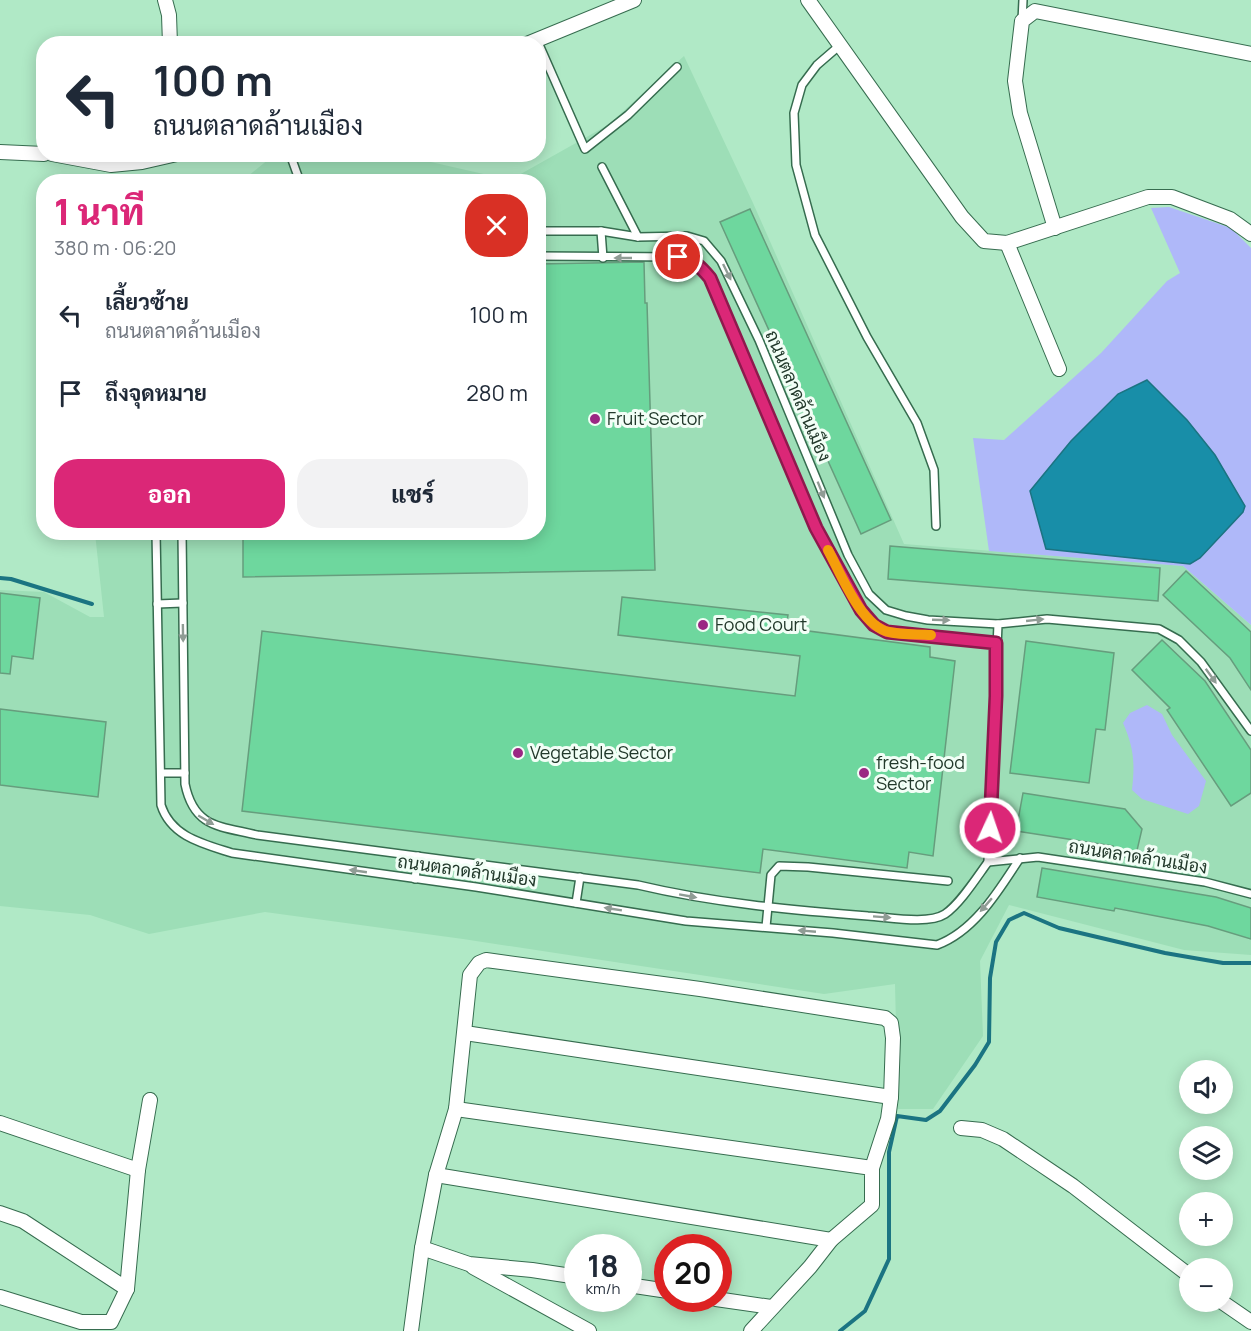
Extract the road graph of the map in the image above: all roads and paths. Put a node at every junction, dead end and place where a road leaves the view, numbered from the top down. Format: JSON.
{"nodes":[{"id":1,"x":165,"y":0,"type":"edge"},
{"id":2,"x":634,"y":0,"type":"edge"},
{"id":3,"x":808,"y":0,"type":"edge"},
{"id":4,"x":1023,"y":0,"type":"edge"},
{"id":5,"x":1022,"y":21,"type":"junction"},
{"id":6,"x":170,"y":36,"type":"edge"},
{"id":7,"x":546,"y":36,"type":"edge"},
{"id":8,"x":839,"y":46,"type":"junction"},
{"id":9,"x":1251,"y":54,"type":"edge"},
{"id":10,"x":677,"y":67,"type":"dead end"},
{"id":11,"x":546,"y":70,"type":"edge"},
{"id":12,"x":0,"y":152,"type":"edge"},
{"id":13,"x":36,"y":154,"type":"edge"},
{"id":14,"x":95,"y":162,"type":"edge"},
{"id":15,"x":142,"y":162,"type":"edge"},
{"id":16,"x":602,"y":166,"type":"dead end"},
{"id":17,"x":1055,"y":228,"type":"junction"},
{"id":18,"x":546,"y":231,"type":"edge"},
{"id":19,"x":601,"y":231,"type":"junction"},
{"id":20,"x":1251,"y":234,"type":"edge"},
{"id":21,"x":638,"y":237,"type":"junction"},
{"id":22,"x":1007,"y":243,"type":"junction"},
{"id":23,"x":546,"y":256,"type":"edge"},
{"id":24,"x":603,"y":258,"type":"junction"},
{"id":25,"x":1059,"y":369,"type":"dead end"},
{"id":26,"x":936,"y":526,"type":"dead end"},
{"id":27,"x":156,"y":540,"type":"edge"},
{"id":28,"x":182,"y":540,"type":"edge"},
{"id":29,"x":183,"y":603,"type":"junction"},
{"id":30,"x":157,"y":604,"type":"junction"},
{"id":31,"x":998,"y":624,"type":"junction"},
{"id":32,"x":996,"y":643,"type":"junction"},
{"id":33,"x":1251,"y":731,"type":"edge"},
{"id":34,"x":161,"y":773,"type":"junction"},
{"id":35,"x":185,"y":773,"type":"junction"},
{"id":36,"x":418,"y":856,"type":"junction"},
{"id":37,"x":1020,"y":858,"type":"junction"},
{"id":38,"x":988,"y":862,"type":"junction"},
{"id":39,"x":580,"y":877,"type":"junction"},
{"id":40,"x":415,"y":879,"type":"junction"},
{"id":41,"x":948,"y":881,"type":"dead end"},
{"id":42,"x":1251,"y":894,"type":"edge"},
{"id":43,"x":576,"y":903,"type":"junction"},
{"id":44,"x":768,"y":907,"type":"junction"},
{"id":45,"x":766,"y":927,"type":"junction"},
{"id":46,"x":465,"y":1033,"type":"junction"},
{"id":47,"x":891,"y":1096,"type":"junction"},
{"id":48,"x":150,"y":1100,"type":"dead end"},
{"id":49,"x":456,"y":1109,"type":"junction"},
{"id":50,"x":0,"y":1123,"type":"edge"},
{"id":51,"x":961,"y":1128,"type":"dead end"},
{"id":52,"x":872,"y":1168,"type":"junction"},
{"id":53,"x":138,"y":1170,"type":"junction"},
{"id":54,"x":436,"y":1175,"type":"junction"},
{"id":55,"x":0,"y":1213,"type":"edge"},
{"id":56,"x":831,"y":1240,"type":"junction"},
{"id":57,"x":422,"y":1248,"type":"junction"},
{"id":58,"x":469,"y":1264,"type":"junction"},
{"id":59,"x":1179,"y":1268,"type":"edge"},
{"id":60,"x":564,"y":1275,"type":"edge"},
{"id":61,"x":128,"y":1289,"type":"junction"},
{"id":62,"x":0,"y":1297,"type":"edge"},
{"id":63,"x":732,"y":1302,"type":"edge"},
{"id":64,"x":771,"y":1308,"type":"junction"},
{"id":65,"x":1233,"y":1310,"type":"edge"},
{"id":66,"x":1251,"y":1322,"type":"edge"},
{"id":67,"x":415,"y":1329,"type":"edge"},
{"id":68,"x":590,"y":1331,"type":"edge"},
{"id":69,"x":750,"y":1331,"type":"edge"}],
"edges":[{"from":1,"to":6,"type":"street"},
{"from":2,"to":7,"type":"street"},
{"from":3,"to":8,"type":"street"},
{"from":4,"to":5,"type":"lane"},
{"from":5,"to":9,"type":"street"},
{"from":5,"to":17,"type":"street"},
{"from":8,"to":22,"type":"street"},
{"from":8,"to":26,"type":"lane"},
{"from":10,"to":11,"type":"lane"},
{"from":12,"to":13,"type":"street"},
{"from":14,"to":15,"type":"street"},
{"from":16,"to":21,"type":"lane"},
{"from":17,"to":20,"type":"street"},
{"from":17,"to":22,"type":"street"},
{"from":18,"to":19,"type":"lane","name":"ถนนตลาดล้านเมือง"},
{"from":19,"to":21,"type":"lane","name":"ถนนตลาดล้านเมือง"},
{"from":19,"to":24,"type":"lane"},
{"from":21,"to":31,"type":"lane","name":"ถนนตลาดล้านเมือง","one_way":true},
{"from":22,"to":25,"type":"street"},
{"from":23,"to":24,"type":"lane","name":"ถนนตลาดล้านเมือง"},
{"from":32,"to":24,"type":"lane","name":"ถนนตลาดล้านเมือง","one_way":true},
{"from":27,"to":30,"type":"lane","name":"ถนนตลาดล้านเมือง"},
{"from":28,"to":29,"type":"lane","name":"ถนนตลาดล้านเมือง"},
{"from":29,"to":30,"type":"lane"},
{"from":29,"to":35,"type":"lane","name":"ถนนตลาดล้านเมือง","one_way":true},
{"from":30,"to":34,"type":"lane","name":"ถนนตลาดล้านเมือง"},
{"from":31,"to":32,"type":"lane"},
{"from":31,"to":33,"type":"lane","name":"ถนนตลาดล้านเมือง","one_way":true},
{"from":32,"to":38,"type":"lane"},
{"from":34,"to":35,"type":"lane"},
{"from":40,"to":34,"type":"lane","name":"ถนนตลาดล้านเมือง","one_way":true},
{"from":35,"to":36,"type":"lane","name":"ถนนตลาดล้านเมือง","one_way":true},
{"from":36,"to":39,"type":"lane","name":"ถนนตลาดล้านเมือง"},
{"from":36,"to":40,"type":"lane"},
{"from":37,"to":38,"type":"lane","name":"ถนนตลาดล้านเมือง"},
{"from":37,"to":42,"type":"lane","name":"ถนนตลาดล้านเมือง"},
{"from":37,"to":45,"type":"lane","name":"ถนนตลาดล้านเมือง","one_way":true},
{"from":44,"to":38,"type":"lane","name":"ถนนตลาดล้านเมือง","one_way":true},
{"from":39,"to":43,"type":"lane"},
{"from":39,"to":44,"type":"lane","name":"ถนนตลาดล้านเมือง","one_way":true},
{"from":40,"to":43,"type":"lane","name":"ถนนตลาดล้านเมือง"},
{"from":41,"to":44,"type":"lane"},
{"from":45,"to":43,"type":"lane","name":"ถนนตลาดล้านเมือง","one_way":true},
{"from":44,"to":45,"type":"lane"},
{"from":46,"to":47,"type":"street"},
{"from":46,"to":47,"type":"street"},
{"from":46,"to":49,"type":"street"},
{"from":47,"to":52,"type":"street"},
{"from":48,"to":53,"type":"street"},
{"from":49,"to":52,"type":"street"},
{"from":49,"to":54,"type":"street"},
{"from":50,"to":53,"type":"street"},
{"from":51,"to":59,"type":"street"},
{"from":52,"to":56,"type":"street"},
{"from":53,"to":61,"type":"street"},
{"from":54,"to":56,"type":"street"},
{"from":54,"to":57,"type":"street"},
{"from":55,"to":61,"type":"street"},
{"from":56,"to":64,"type":"street"},
{"from":57,"to":58,"type":"street"},
{"from":57,"to":67,"type":"street"},
{"from":58,"to":60,"type":"street"},
{"from":58,"to":68,"type":"street"},
{"from":61,"to":62,"type":"street"},
{"from":63,"to":64,"type":"street"},
{"from":64,"to":69,"type":"street"},
{"from":65,"to":66,"type":"street"}]}
